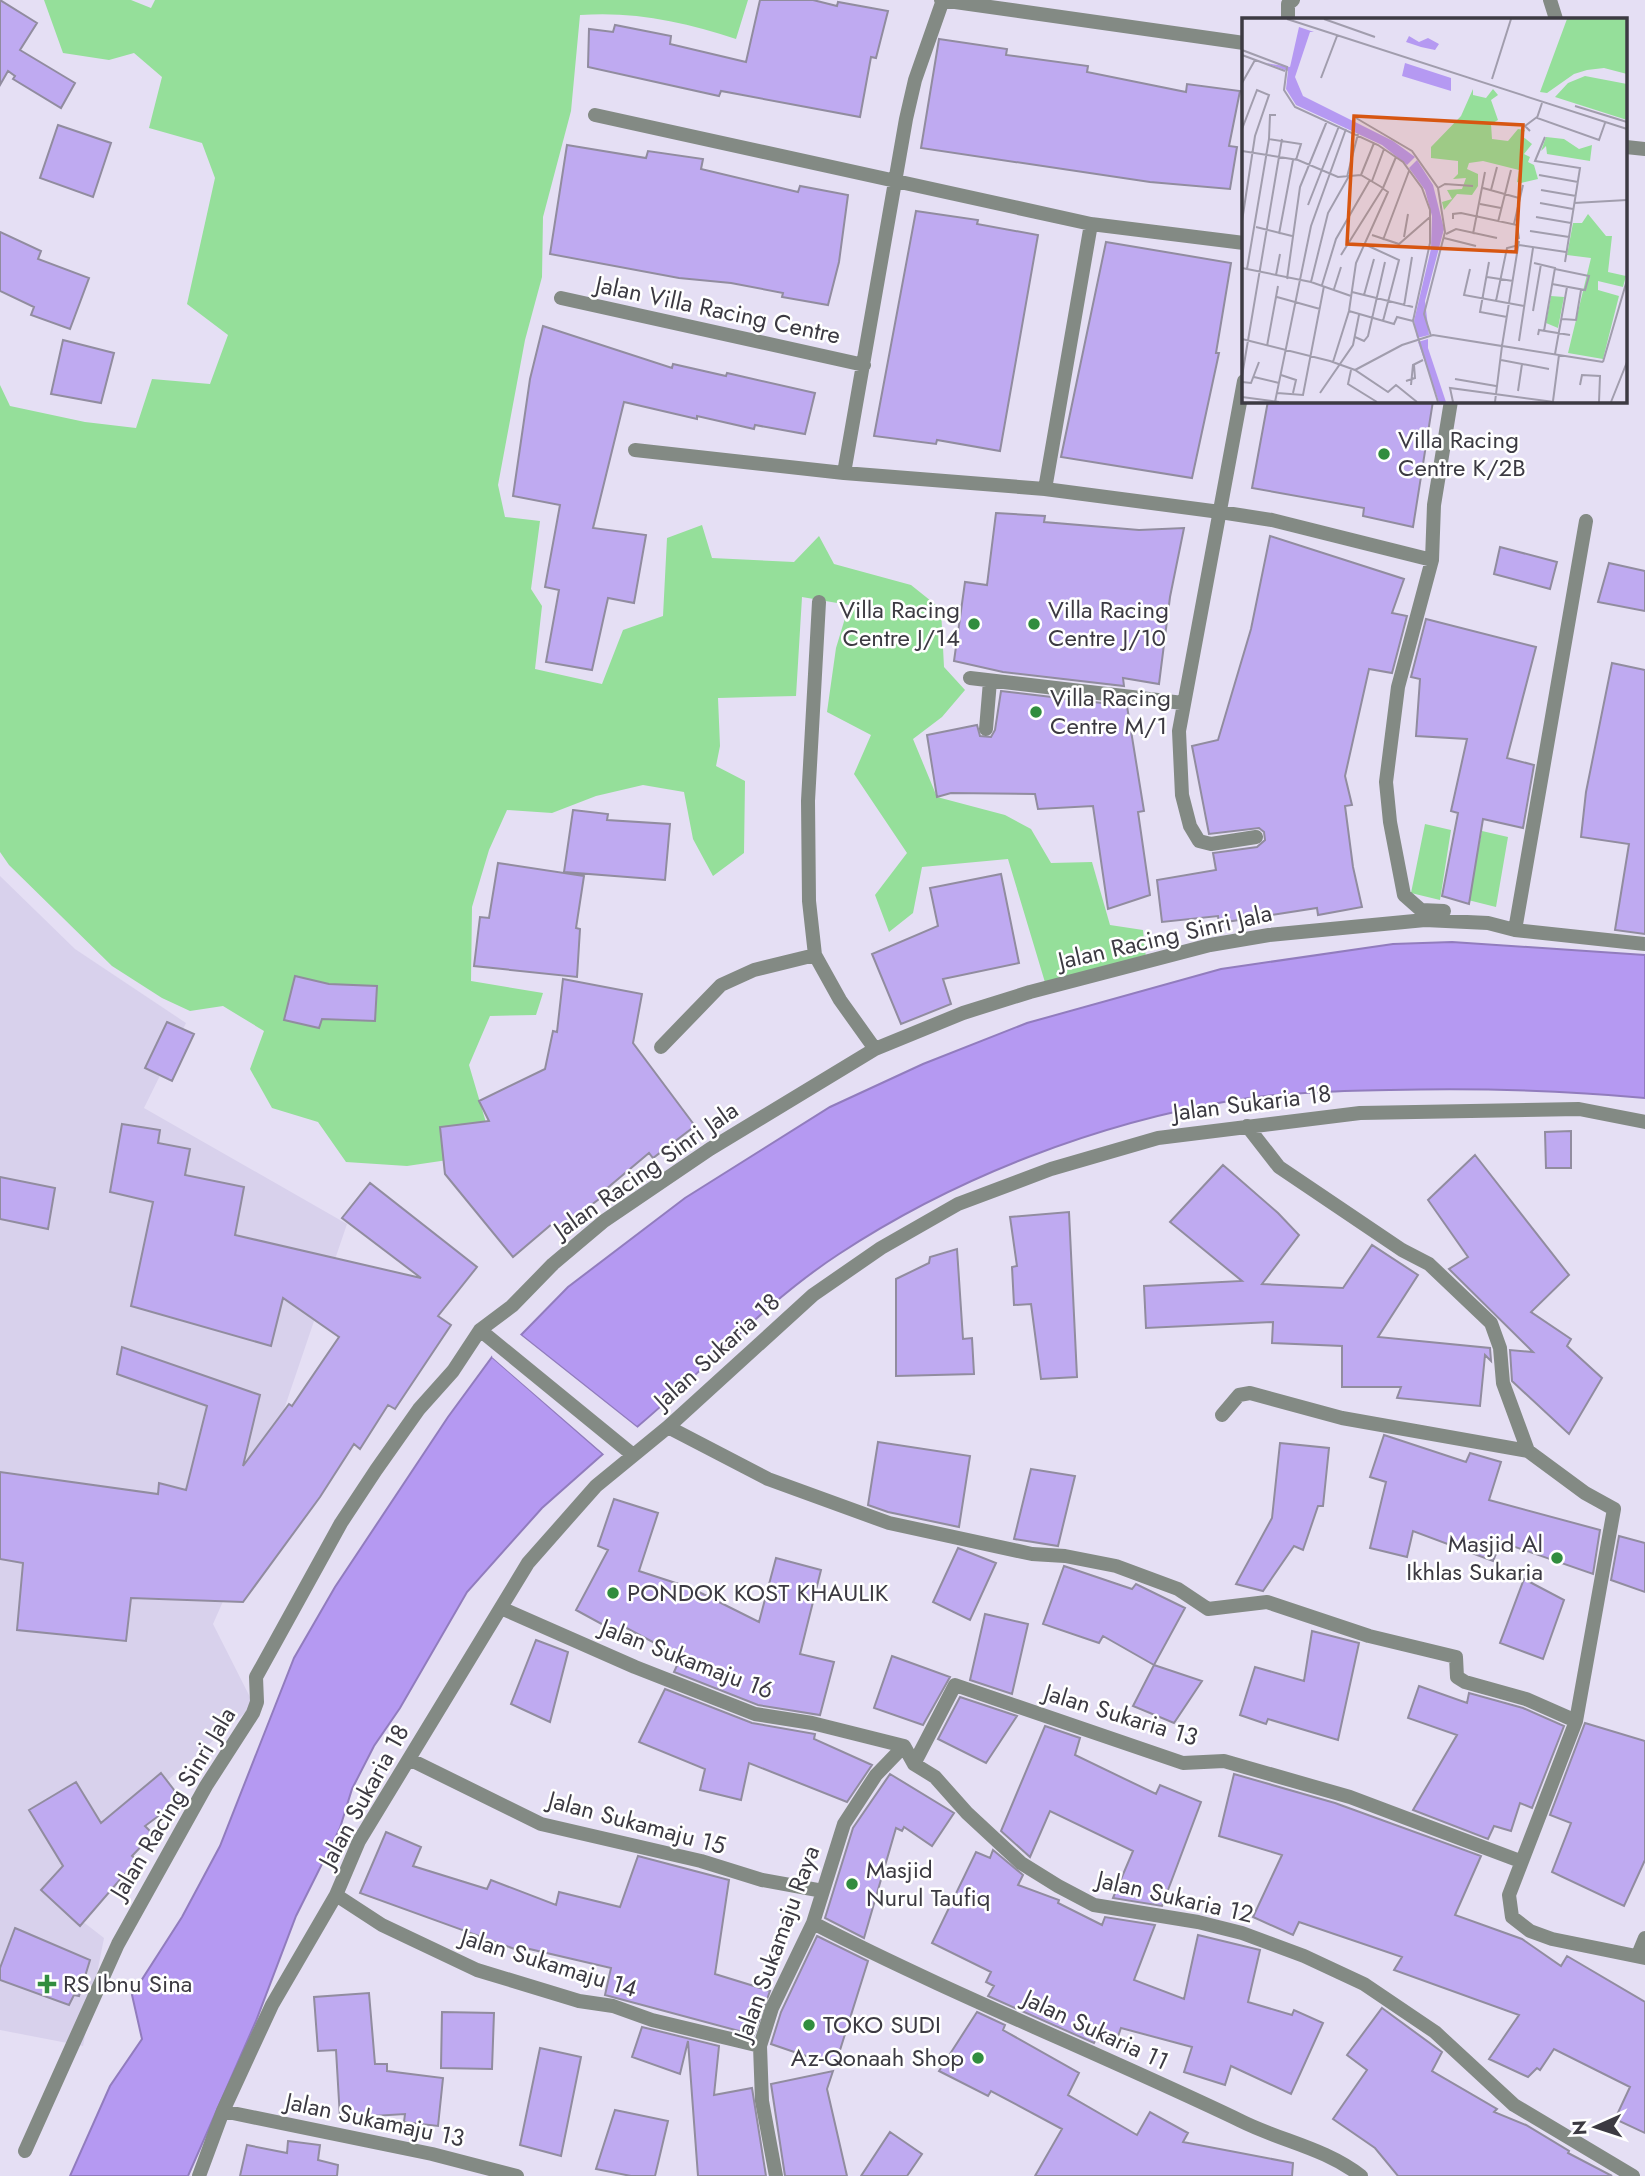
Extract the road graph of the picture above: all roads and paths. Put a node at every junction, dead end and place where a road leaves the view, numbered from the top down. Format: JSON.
{"nodes":[{"id":1,"x":942,"y":0,"type":"edge"},
{"id":2,"x":1550,"y":0,"type":"edge"},
{"id":3,"x":1556,"y":18,"type":"edge"},
{"id":4,"x":1242,"y":43,"type":"edge"},
{"id":5,"x":595,"y":115,"type":"dead end"},
{"id":6,"x":895,"y":181,"type":"junction"},
{"id":7,"x":1091,"y":224,"type":"junction"},
{"id":8,"x":1242,"y":243,"type":"edge"},
{"id":9,"x":561,"y":298,"type":"dead end"},
{"id":10,"x":864,"y":365,"type":"junction"},
{"id":11,"x":1242,"y":392,"type":"edge"},
{"id":12,"x":1451,"y":402,"type":"edge"},
{"id":13,"x":635,"y":450,"type":"dead end"},
{"id":14,"x":844,"y":472,"type":"junction"},
{"id":15,"x":1045,"y":489,"type":"junction"},
{"id":16,"x":1220,"y":512,"type":"junction"},
{"id":17,"x":1586,"y":521,"type":"dead end"},
{"id":18,"x":1432,"y":560,"type":"junction"},
{"id":19,"x":819,"y":602,"type":"dead end"},
{"id":20,"x":970,"y":678,"type":"dead end"},
{"id":21,"x":990,"y":681,"type":"junction"},
{"id":22,"x":1183,"y":702,"type":"junction"},
{"id":23,"x":986,"y":729,"type":"dead end"},
{"id":24,"x":1256,"y":837,"type":"dead end"},
{"id":25,"x":1481,"y":915,"type":"dead end"},
{"id":26,"x":1515,"y":930,"type":"junction"},
{"id":27,"x":1645,"y":944,"type":"edge"},
{"id":28,"x":815,"y":955,"type":"junction"},
{"id":29,"x":661,"y":1047,"type":"dead end"},
{"id":30,"x":875,"y":1049,"type":"junction"},
{"id":31,"x":1645,"y":1122,"type":"edge"},
{"id":32,"x":1247,"y":1126,"type":"junction"},
{"id":33,"x":485,"y":1335,"type":"junction"},
{"id":34,"x":1222,"y":1415,"type":"dead end"},
{"id":35,"x":668,"y":1426,"type":"junction"},
{"id":36,"x":627,"y":1451,"type":"junction"},
{"id":37,"x":1528,"y":1451,"type":"junction"},
{"id":38,"x":501,"y":1608,"type":"junction"},
{"id":39,"x":1576,"y":1721,"type":"junction"},
{"id":40,"x":904,"y":1746,"type":"junction"},
{"id":41,"x":409,"y":1759,"type":"junction"},
{"id":42,"x":914,"y":1763,"type":"junction"},
{"id":43,"x":1520,"y":1861,"type":"junction"},
{"id":44,"x":823,"y":1891,"type":"junction"},
{"id":45,"x":336,"y":1895,"type":"junction"},
{"id":46,"x":813,"y":1923,"type":"junction"},
{"id":47,"x":1645,"y":1938,"type":"edge"},
{"id":48,"x":1642,"y":1956,"type":"edge"},
{"id":49,"x":760,"y":2046,"type":"junction"},
{"id":50,"x":223,"y":2111,"type":"junction"},
{"id":51,"x":25,"y":2151,"type":"dead end"},
{"id":52,"x":199,"y":2176,"type":"edge"},
{"id":53,"x":517,"y":2176,"type":"edge"},
{"id":54,"x":776,"y":2176,"type":"edge"},
{"id":55,"x":1361,"y":2176,"type":"edge"},
{"id":56,"x":1633,"y":2176,"type":"edge"}],
"edges":[{"from":1,"to":4,"type":"street","name":"Jalan Villa Racing Centre"},
{"from":1,"to":6,"type":"street","name":"Jalan Villa Racing Centre"},
{"from":2,"to":3,"type":"street"},
{"from":5,"to":6,"type":"street"},
{"from":6,"to":7,"type":"street"},
{"from":6,"to":10,"type":"street","name":"Jalan Villa Racing Centre"},
{"from":7,"to":8,"type":"street"},
{"from":7,"to":15,"type":"street"},
{"from":9,"to":10,"type":"street","name":"Jalan Villa Racing Centre"},
{"from":10,"to":14,"type":"street","name":"Jalan Villa Racing Centre"},
{"from":11,"to":16,"type":"street"},
{"from":12,"to":18,"type":"street"},
{"from":13,"to":14,"type":"street"},
{"from":14,"to":15,"type":"street"},
{"from":15,"to":16,"type":"street"},
{"from":16,"to":18,"type":"street"},
{"from":16,"to":22,"type":"street"},
{"from":17,"to":26,"type":"street"},
{"from":18,"to":25,"type":"street"},
{"from":19,"to":28,"type":"street"},
{"from":20,"to":21,"type":"street"},
{"from":21,"to":22,"type":"street"},
{"from":21,"to":23,"type":"street"},
{"from":22,"to":24,"type":"street"},
{"from":26,"to":27,"type":"street","name":"Jalan Racing Sinri Jala"},
{"from":26,"to":30,"type":"street","name":"Jalan Racing Sinri Jala"},
{"from":28,"to":29,"type":"street"},
{"from":28,"to":30,"type":"street"},
{"from":30,"to":33,"type":"street","name":"Jalan Racing Sinri Jala"},
{"from":31,"to":32,"type":"street","name":"Jalan Sukaria 18"},
{"from":32,"to":35,"type":"street","name":"Jalan Sukaria 18"},
{"from":32,"to":37,"type":"street"},
{"from":33,"to":36,"type":"street"},
{"from":33,"to":51,"type":"street","name":"Jalan Racing Sinri Jala"},
{"from":34,"to":37,"type":"street"},
{"from":35,"to":36,"type":"street","name":"Jalan Sukaria 18"},
{"from":35,"to":39,"type":"street"},
{"from":36,"to":38,"type":"street","name":"Jalan Sukaria 18"},
{"from":37,"to":39,"type":"street"},
{"from":38,"to":40,"type":"street","name":"Jalan Sukamaju 16"},
{"from":38,"to":41,"type":"street","name":"Jalan Sukaria 18"},
{"from":39,"to":43,"type":"street"},
{"from":40,"to":42,"type":"street","name":"Jalan Sukaria 12"},
{"from":40,"to":44,"type":"street","name":"Jalan Sukamaju Raya"},
{"from":41,"to":44,"type":"street","name":"Jalan Sukamaju 15"},
{"from":41,"to":45,"type":"street","name":"Jalan Sukaria 18"},
{"from":42,"to":43,"type":"street","name":"Jalan Sukaria 13"},
{"from":42,"to":56,"type":"street","name":"Jalan Sukaria 12"},
{"from":43,"to":48,"type":"street"},
{"from":44,"to":46,"type":"street","name":"Jalan Sukamaju Raya"},
{"from":45,"to":49,"type":"street","name":"Jalan Sukamaju 14"},
{"from":45,"to":50,"type":"street","name":"Jalan Sukaria 18"},
{"from":46,"to":49,"type":"street","name":"Jalan Sukamaju Raya"},
{"from":46,"to":55,"type":"street","name":"Jalan Sukaria 11"},
{"from":47,"to":48,"type":"street"},
{"from":49,"to":54,"type":"street","name":"Jalan Sukamaju Raya"},
{"from":50,"to":52,"type":"street","name":"Jalan Sukaria 18"},
{"from":50,"to":53,"type":"street","name":"Jalan Sukamaju 13"}]}
